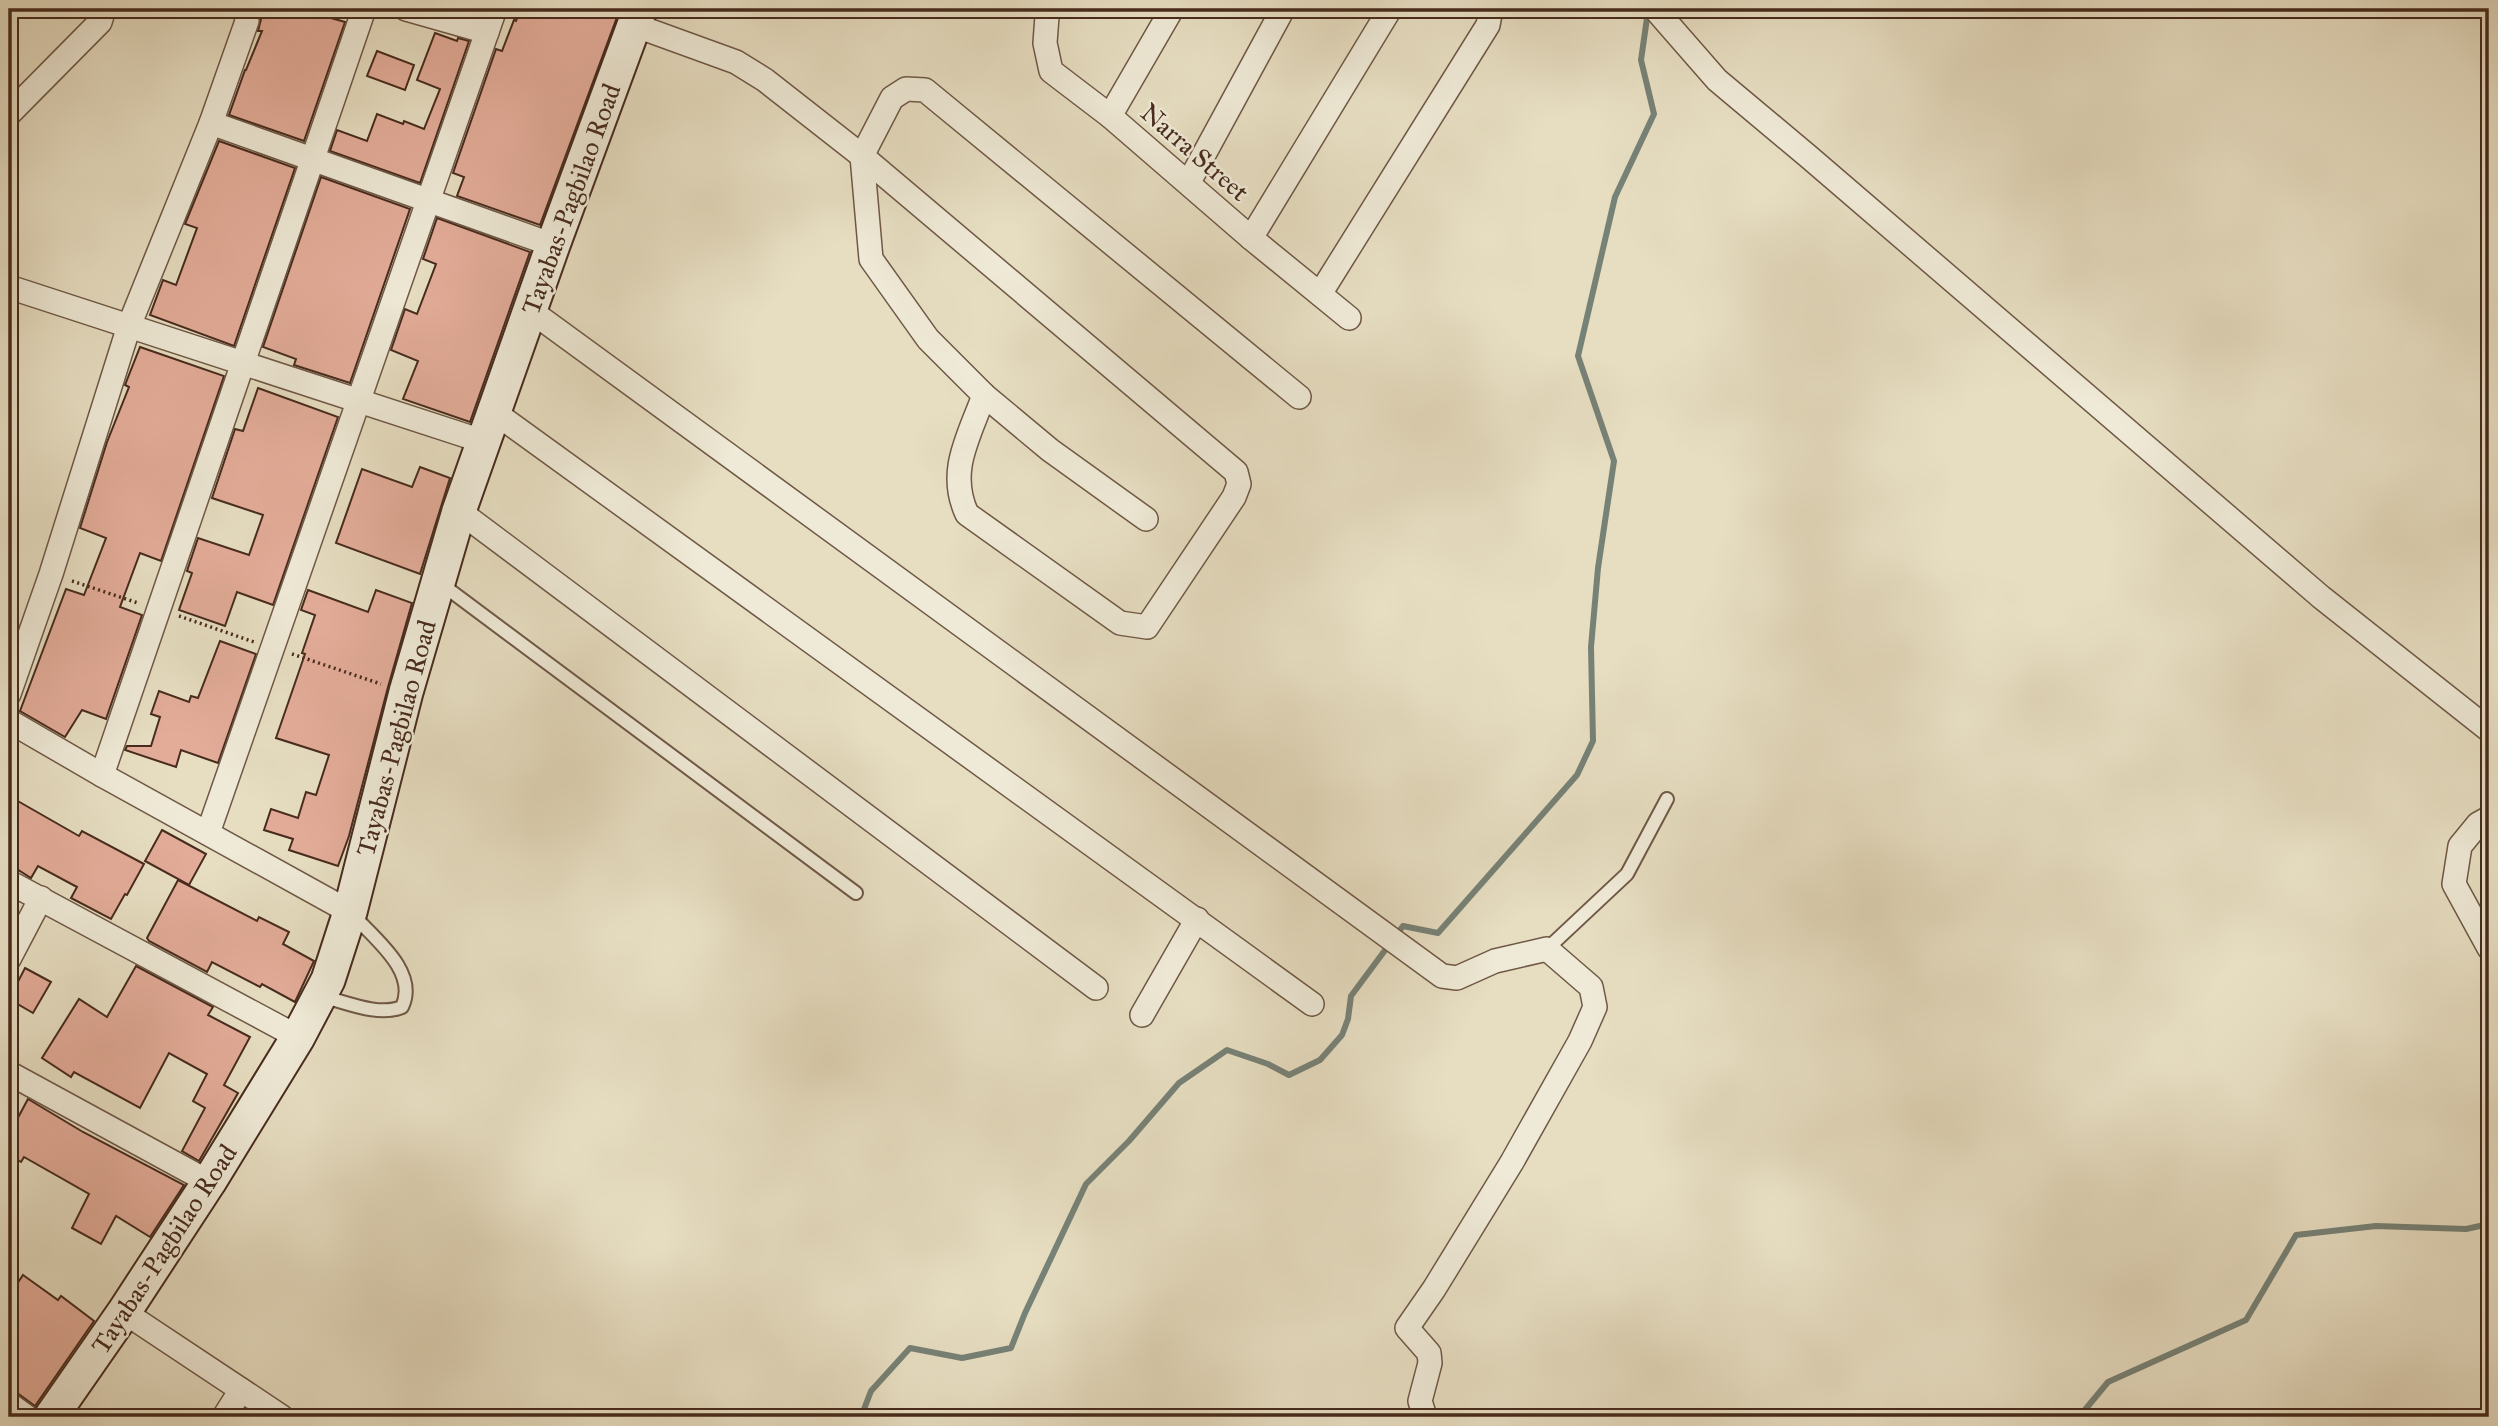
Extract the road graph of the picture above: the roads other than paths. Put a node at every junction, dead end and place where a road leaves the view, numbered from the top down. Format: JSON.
{"nodes":[{"id":1,"x":104,"y":9,"type":"edge"},
{"id":2,"x":245,"y":9,"type":"edge"},
{"id":3,"x":364,"y":9,"type":"edge"},
{"id":4,"x":406,"y":9,"type":"edge"},
{"id":5,"x":495,"y":9,"type":"edge"},
{"id":6,"x":1044,"y":9,"type":"edge"},
{"id":7,"x":1172,"y":9,"type":"edge"},
{"id":8,"x":1283,"y":9,"type":"edge"},
{"id":9,"x":1390,"y":9,"type":"edge"},
{"id":10,"x":1491,"y":9,"type":"edge"},
{"id":11,"x":1657,"y":11,"type":"edge"},
{"id":12,"x":637,"y":17,"type":"edge"},
{"id":13,"x":487,"y":32,"type":"junction"},
{"id":14,"x":9,"y":114,"type":"edge"},
{"id":15,"x":1110,"y":116,"type":"junction"},
{"id":16,"x":211,"y":123,"type":"junction"},
{"id":17,"x":862,"y":156,"type":"junction"},
{"id":18,"x":312,"y":159,"type":"junction"},
{"id":19,"x":1189,"y":182,"type":"junction"},
{"id":20,"x":429,"y":201,"type":"junction"},
{"id":21,"x":1251,"y":238,"type":"junction"},
{"id":22,"x":553,"y":245,"type":"junction"},
{"id":23,"x":9,"y":287,"type":"edge"},
{"id":24,"x":1320,"y":294,"type":"junction"},
{"id":25,"x":531,"y":312,"type":"junction"},
{"id":26,"x":1349,"y":318,"type":"dead end"},
{"id":27,"x":129,"y":326,"type":"junction"},
{"id":28,"x":243,"y":363,"type":"junction"},
{"id":29,"x":984,"y":395,"type":"junction"},
{"id":30,"x":1299,"y":397,"type":"dead end"},
{"id":31,"x":359,"y":401,"type":"junction"},
{"id":32,"x":490,"y":427,"type":"junction"},
{"id":33,"x":459,"y":511,"type":"junction"},
{"id":34,"x":1146,"y":519,"type":"dead end"},
{"id":35,"x":437,"y":581,"type":"junction"},
{"id":36,"x":9,"y":694,"type":"edge"},
{"id":37,"x":9,"y":721,"type":"edge"},
{"id":38,"x":2486,"y":724,"type":"edge"},
{"id":39,"x":102,"y":775,"type":"junction"},
{"id":40,"x":1667,"y":799,"type":"dead end"},
{"id":41,"x":2489,"y":818,"type":"edge"},
{"id":42,"x":208,"y":833,"type":"junction"},
{"id":43,"x":9,"y":882,"type":"edge"},
{"id":44,"x":856,"y":893,"type":"dead end"},
{"id":45,"x":41,"y":898,"type":"junction"},
{"id":46,"x":350,"y":912,"type":"junction"},
{"id":47,"x":1196,"y":919,"type":"junction"},
{"id":48,"x":1547,"y":948,"type":"junction"},
{"id":49,"x":2489,"y":948,"type":"edge"},
{"id":50,"x":9,"y":959,"type":"edge"},
{"id":51,"x":1096,"y":988,"type":"dead end"},
{"id":52,"x":321,"y":996,"type":"junction"},
{"id":53,"x":1312,"y":1004,"type":"dead end"},
{"id":54,"x":1142,"y":1015,"type":"dead end"},
{"id":55,"x":298,"y":1037,"type":"junction"},
{"id":56,"x":9,"y":1073,"type":"edge"},
{"id":57,"x":209,"y":1182,"type":"junction"},
{"id":58,"x":124,"y":1312,"type":"junction"},
{"id":59,"x":241,"y":1390,"type":"junction"},
{"id":60,"x":9,"y":1404,"type":"edge"},
{"id":61,"x":27,"y":1417,"type":"edge"},
{"id":62,"x":51,"y":1417,"type":"edge"},
{"id":63,"x":224,"y":1417,"type":"edge"},
{"id":64,"x":282,"y":1417,"type":"edge"},
{"id":65,"x":1425,"y":1417,"type":"edge"}],
"edges":[{"from":1,"to":14,"type":"street"},
{"from":2,"to":16,"type":"street"},
{"from":3,"to":18,"type":"street"},
{"from":4,"to":13,"type":"street"},
{"from":5,"to":13,"type":"street"},
{"from":6,"to":15,"type":"street","name":"Narra Street"},
{"from":7,"to":15,"type":"street"},
{"from":8,"to":19,"type":"street"},
{"from":9,"to":21,"type":"street"},
{"from":10,"to":24,"type":"street"},
{"from":11,"to":38,"type":"street"},
{"from":12,"to":17,"type":"street"},
{"from":12,"to":22,"type":"main road","name":"Tayabas-Pagbilao Road"},
{"from":13,"to":20,"type":"street"},
{"from":15,"to":19,"type":"street","name":"Narra Street"},
{"from":16,"to":18,"type":"street"},
{"from":16,"to":27,"type":"street"},
{"from":17,"to":29,"type":"street"},
{"from":17,"to":29,"type":"street"},
{"from":17,"to":30,"type":"street"},
{"from":18,"to":20,"type":"street"},
{"from":18,"to":28,"type":"street"},
{"from":19,"to":21,"type":"street","name":"Narra Street"},
{"from":20,"to":22,"type":"street"},
{"from":20,"to":31,"type":"street"},
{"from":21,"to":24,"type":"street","name":"Narra Street"},
{"from":22,"to":25,"type":"main road","name":"Tayabas-Pagbilao Road"},
{"from":23,"to":27,"type":"street"},
{"from":24,"to":26,"type":"street","name":"Narra Street"},
{"from":25,"to":32,"type":"main road","name":"Tayabas-Pagbilao Road"},
{"from":25,"to":48,"type":"street"},
{"from":27,"to":28,"type":"street"},
{"from":27,"to":36,"type":"street"},
{"from":28,"to":31,"type":"street"},
{"from":28,"to":39,"type":"street"},
{"from":29,"to":34,"type":"street"},
{"from":31,"to":32,"type":"street"},
{"from":31,"to":42,"type":"street"},
{"from":32,"to":33,"type":"main road","name":"Tayabas-Pagbilao Road"},
{"from":32,"to":47,"type":"street"},
{"from":33,"to":35,"type":"main road","name":"Tayabas-Pagbilao Road"},
{"from":33,"to":51,"type":"street"},
{"from":35,"to":44,"type":"lane"},
{"from":35,"to":46,"type":"main road","name":"Tayabas-Pagbilao Road"},
{"from":37,"to":39,"type":"street"},
{"from":39,"to":42,"type":"street"},
{"from":40,"to":48,"type":"lane"},
{"from":41,"to":49,"type":"street"},
{"from":42,"to":46,"type":"street"},
{"from":43,"to":45,"type":"street"},
{"from":45,"to":50,"type":"street"},
{"from":45,"to":55,"type":"street"},
{"from":46,"to":52,"type":"main road","name":"Tayabas-Pagbilao Road"},
{"from":46,"to":52,"type":"lane"},
{"from":47,"to":53,"type":"street"},
{"from":47,"to":54,"type":"street"},
{"from":48,"to":65,"type":"street"},
{"from":52,"to":55,"type":"main road","name":"Tayabas-Pagbilao Road"},
{"from":55,"to":57,"type":"main road","name":"Tayabas-Pagbilao Road"},
{"from":56,"to":57,"type":"street"},
{"from":57,"to":58,"type":"main road","name":"Tayabas-Pagbilao Road"},
{"from":58,"to":59,"type":"street"},
{"from":58,"to":62,"type":"main road","name":"Tayabas-Pagbilao Road"},
{"from":59,"to":63,"type":"street"},
{"from":59,"to":64,"type":"street"},
{"from":60,"to":61,"type":"street"}]}
